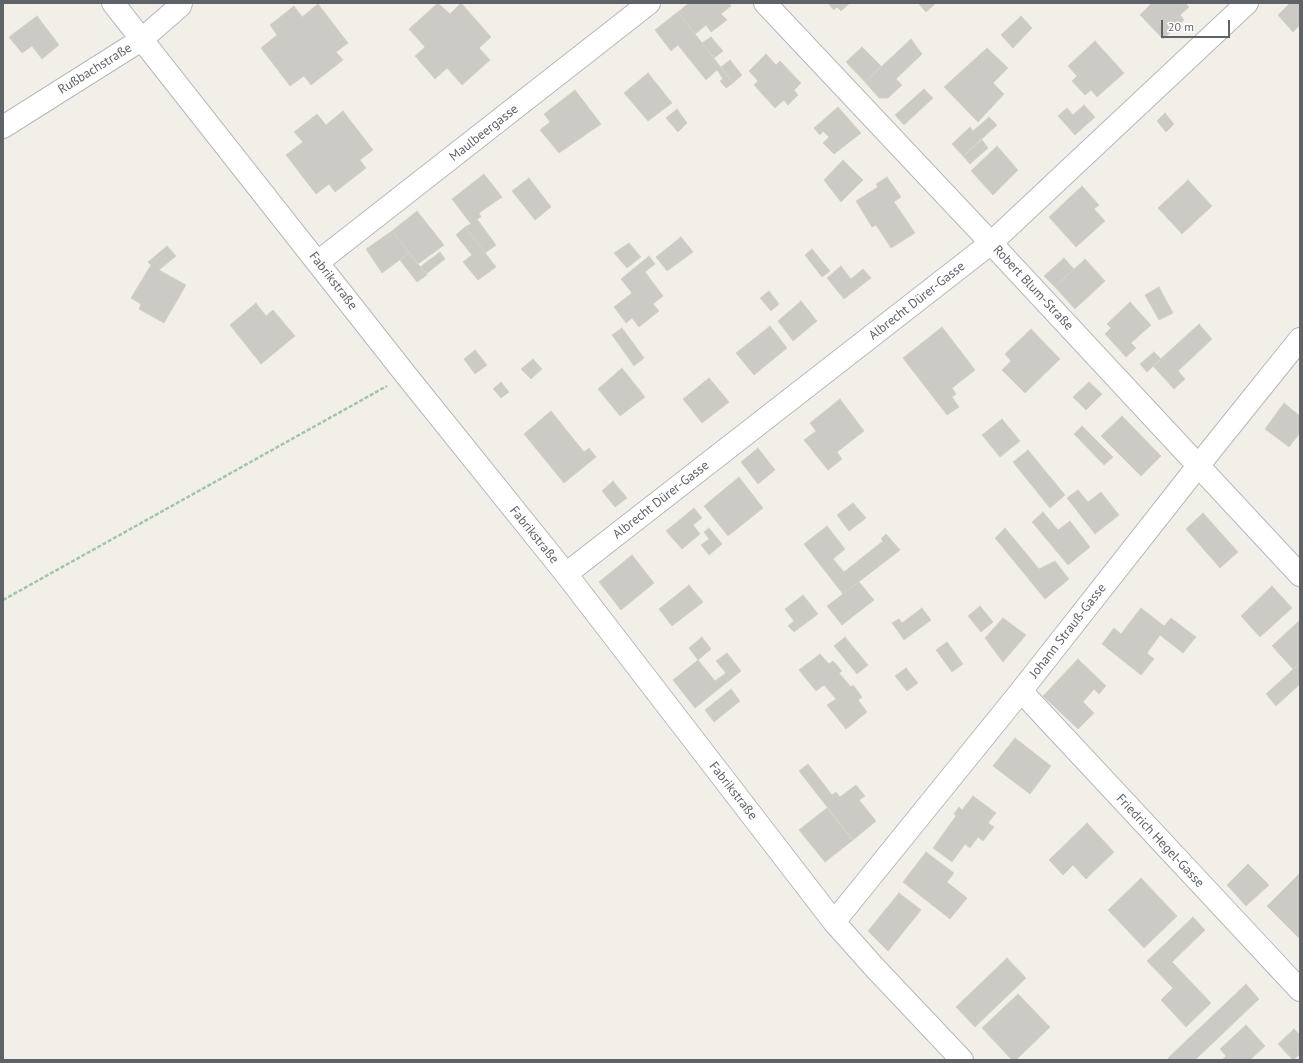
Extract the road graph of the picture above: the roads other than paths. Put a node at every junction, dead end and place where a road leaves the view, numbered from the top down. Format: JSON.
{"nodes":[{"id":1,"x":113,"y":3,"type":"edge"},
{"id":2,"x":181,"y":3,"type":"edge"},
{"id":3,"x":649,"y":3,"type":"edge"},
{"id":4,"x":765,"y":3,"type":"edge"},
{"id":5,"x":1247,"y":3,"type":"edge"},
{"id":6,"x":141,"y":40,"type":"junction"},
{"id":7,"x":3,"y":127,"type":"edge"},
{"id":8,"x":991,"y":243,"type":"junction"},
{"id":9,"x":318,"y":262,"type":"junction"},
{"id":10,"x":1300,"y":339,"type":"edge"},
{"id":11,"x":1198,"y":466,"type":"junction"},
{"id":12,"x":566,"y":574,"type":"junction"},
{"id":13,"x":1300,"y":575,"type":"edge"},
{"id":14,"x":1021,"y":692,"type":"junction"},
{"id":15,"x":834,"y":922,"type":"junction"},
{"id":16,"x":1300,"y":990,"type":"edge"},
{"id":17,"x":962,"y":1060,"type":"edge"}],
"edges":[{"from":1,"to":6,"type":"street","name":"Fabrikstraße"},
{"from":2,"to":6,"type":"street","name":"Rußbachstraße"},
{"from":3,"to":9,"type":"street","name":"Maulbeergasse"},
{"from":4,"to":8,"type":"street","name":"Robert Blum-Straße"},
{"from":5,"to":8,"type":"street","name":"Albrecht Dürer-Gasse"},
{"from":6,"to":7,"type":"street","name":"Rußbachstraße"},
{"from":6,"to":9,"type":"street","name":"Fabrikstraße"},
{"from":8,"to":11,"type":"street","name":"Robert Blum-Straße"},
{"from":8,"to":12,"type":"street","name":"Albrecht Dürer-Gasse"},
{"from":9,"to":12,"type":"street","name":"Fabrikstraße"},
{"from":10,"to":11,"type":"street","name":"Johann Strauß-Gasse"},
{"from":11,"to":13,"type":"street","name":"Robert Blum-Straße"},
{"from":11,"to":14,"type":"street","name":"Johann Strauß-Gasse"},
{"from":12,"to":15,"type":"street","name":"Fabrikstraße"},
{"from":14,"to":15,"type":"street","name":"Johann Strauß-Gasse"},
{"from":14,"to":16,"type":"street","name":"Friedrich Hegel-Gasse"},
{"from":15,"to":17,"type":"street","name":"Fabrikstraße"}]}
